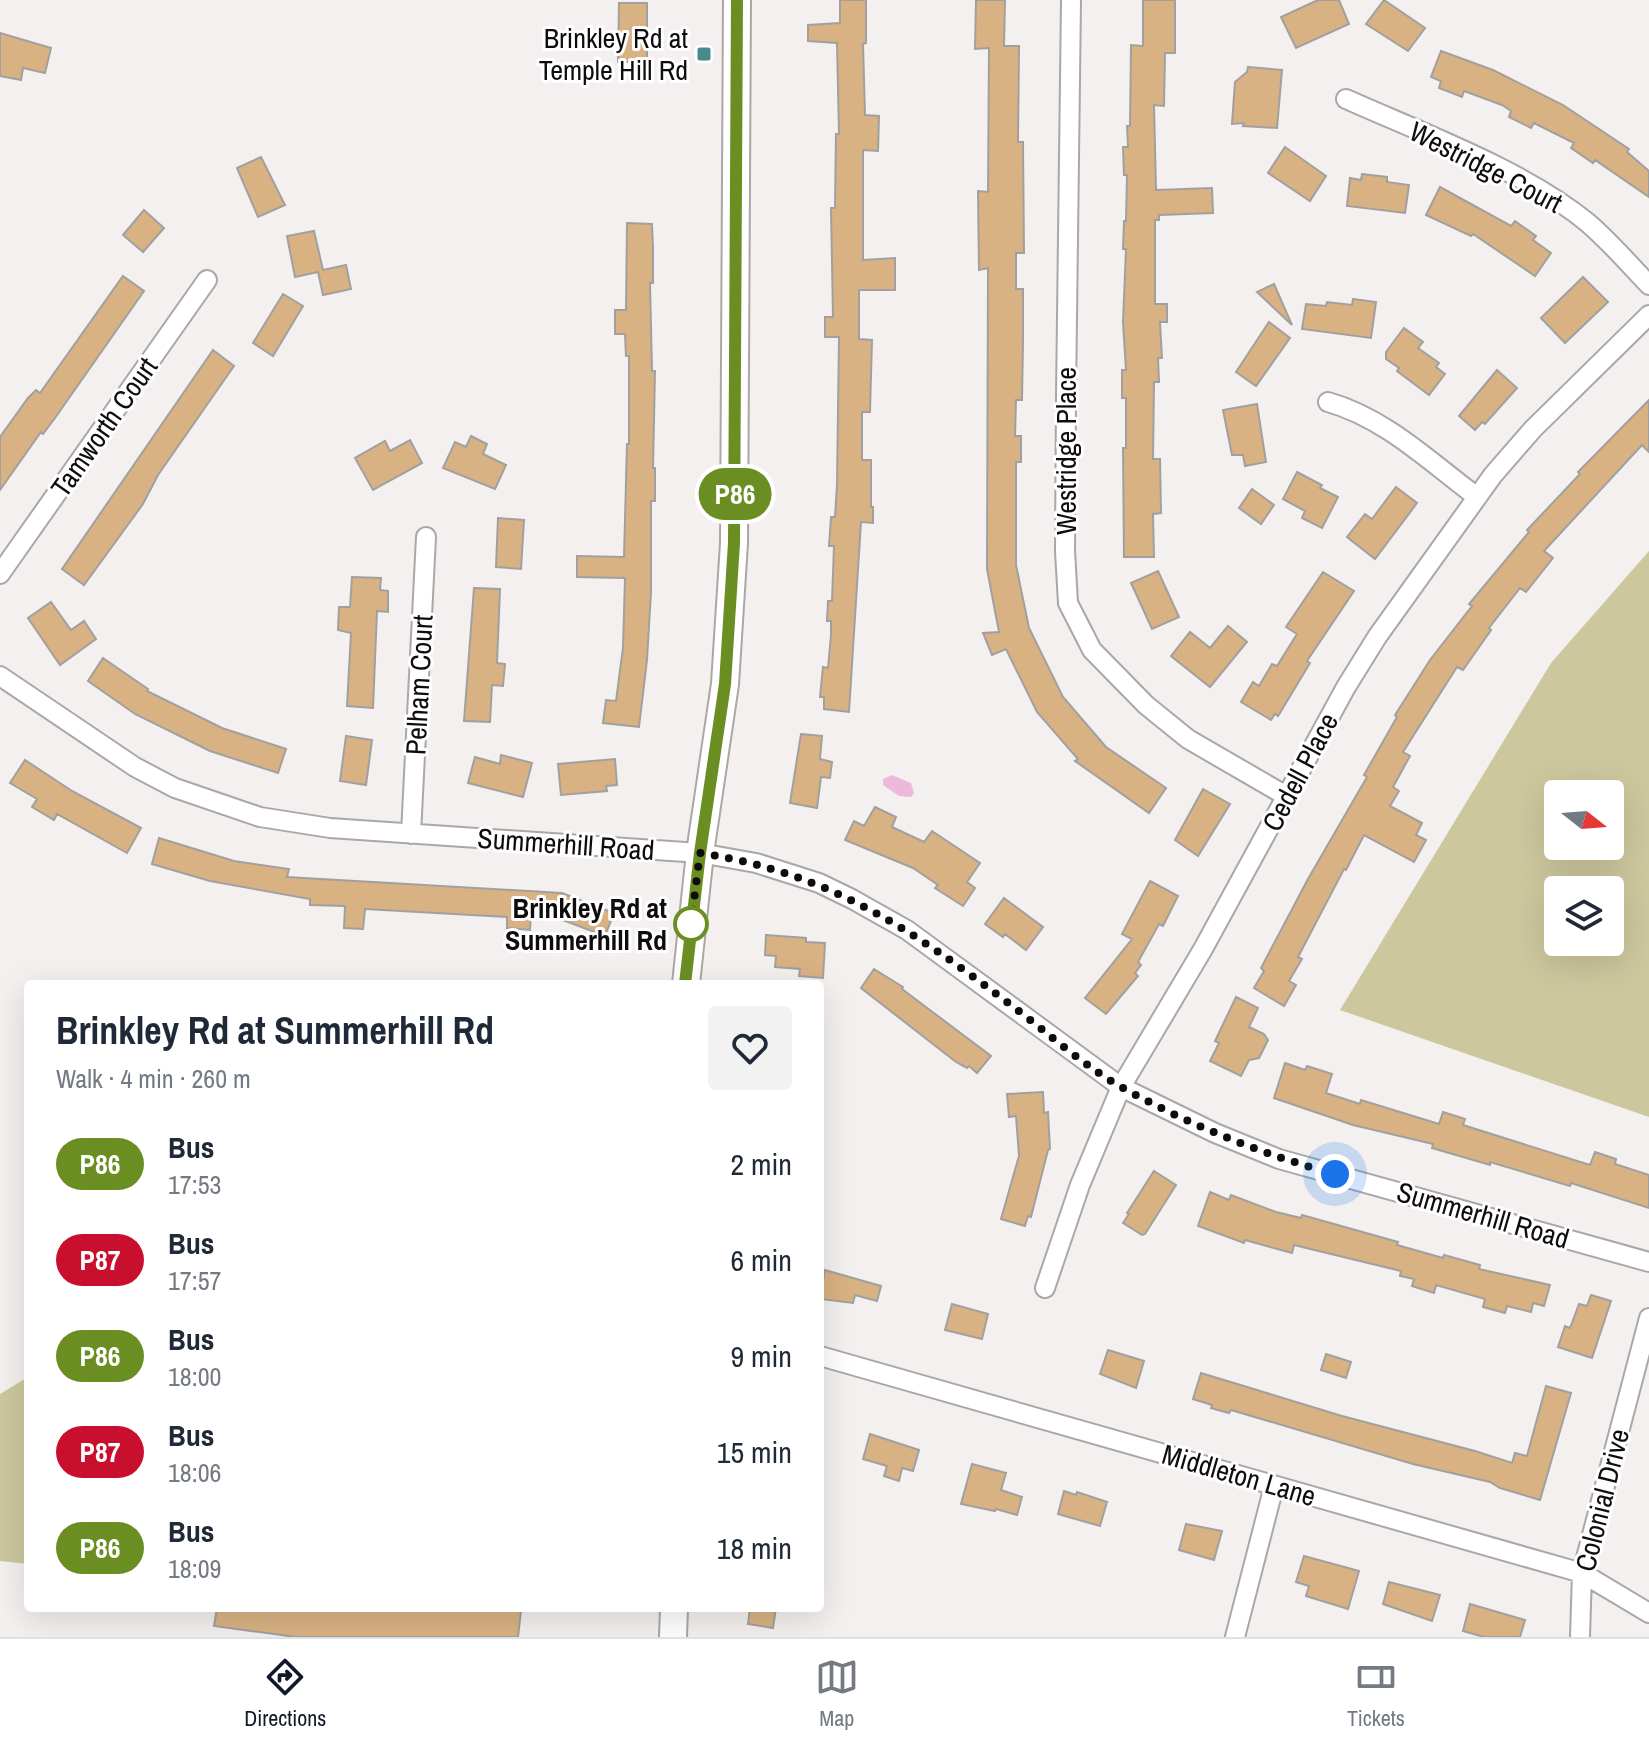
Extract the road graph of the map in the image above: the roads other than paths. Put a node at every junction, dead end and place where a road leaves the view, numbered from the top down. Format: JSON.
{"nodes":[{"id":1,"x":737,"y":0,"type":"edge"},
{"id":2,"x":1071,"y":0,"type":"edge"},
{"id":3,"x":1346,"y":99,"type":"dead end"},
{"id":4,"x":207,"y":280,"type":"dead end"},
{"id":5,"x":1649,"y":285,"type":"edge"},
{"id":6,"x":1649,"y":315,"type":"edge"},
{"id":7,"x":1328,"y":402,"type":"dead end"},
{"id":8,"x":1477,"y":497,"type":"junction"},
{"id":9,"x":426,"y":537,"type":"dead end"},
{"id":10,"x":0,"y":574,"type":"edge"},
{"id":11,"x":0,"y":676,"type":"edge"},
{"id":12,"x":1288,"y":797,"type":"junction"},
{"id":13,"x":411,"y":834,"type":"junction"},
{"id":14,"x":700,"y":853,"type":"junction"},
{"id":15,"x":686,"y":980,"type":"edge"},
{"id":16,"x":1121,"y":1087,"type":"junction"},
{"id":17,"x":1649,"y":1262,"type":"edge"},
{"id":18,"x":1045,"y":1288,"type":"dead end"},
{"id":19,"x":1649,"y":1318,"type":"edge"},
{"id":20,"x":824,"y":1357,"type":"edge"},
{"id":21,"x":1274,"y":1486,"type":"junction"},
{"id":22,"x":1582,"y":1573,"type":"junction"},
{"id":23,"x":674,"y":1612,"type":"edge"},
{"id":24,"x":1649,"y":1613,"type":"edge"},
{"id":25,"x":673,"y":1637,"type":"edge"},
{"id":26,"x":1235,"y":1637,"type":"edge"},
{"id":27,"x":1580,"y":1637,"type":"edge"}],
"edges":[{"from":1,"to":14,"type":"main road"},
{"from":2,"to":12,"type":"street","name":"Westridge Place"},
{"from":3,"to":5,"type":"street","name":"Westridge Court"},
{"from":4,"to":10,"type":"street","name":"Tamworth Court"},
{"from":6,"to":8,"type":"street","name":"Cedell Place"},
{"from":7,"to":8,"type":"street"},
{"from":8,"to":12,"type":"street","name":"Cedell Place"},
{"from":9,"to":13,"type":"street","name":"Pelham Court"},
{"from":11,"to":13,"type":"street","name":"Summerhill Road"},
{"from":12,"to":16,"type":"street","name":"Cedell Place"},
{"from":13,"to":14,"type":"street","name":"Summerhill Road"},
{"from":14,"to":15,"type":"main road"},
{"from":14,"to":16,"type":"street","name":"Summerhill Road"},
{"from":16,"to":17,"type":"street","name":"Summerhill Road"},
{"from":16,"to":18,"type":"street","name":"Cedell Place"},
{"from":19,"to":22,"type":"street","name":"Colonial Drive"},
{"from":20,"to":21,"type":"street","name":"Middleton Lane"},
{"from":21,"to":22,"type":"street","name":"Middleton Lane"},
{"from":21,"to":26,"type":"street"},
{"from":22,"to":24,"type":"street","name":"Middleton Lane"},
{"from":22,"to":27,"type":"street","name":"Colonial Drive"},
{"from":23,"to":25,"type":"main road"}]}
